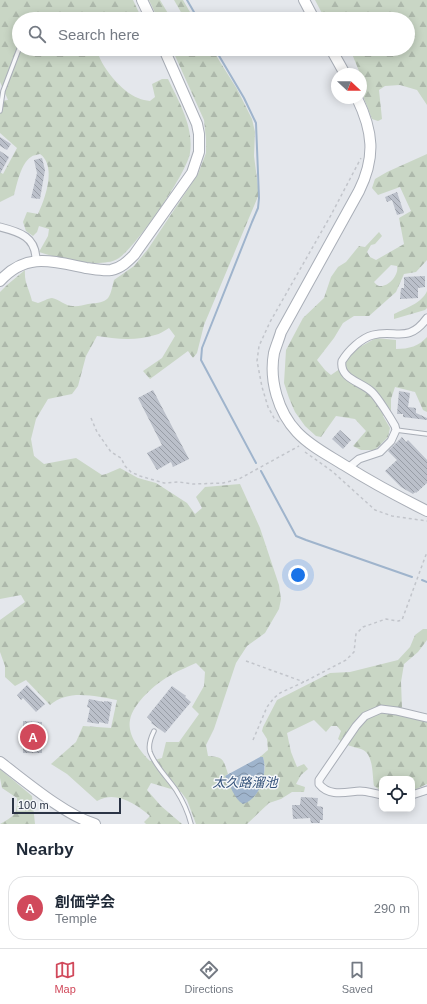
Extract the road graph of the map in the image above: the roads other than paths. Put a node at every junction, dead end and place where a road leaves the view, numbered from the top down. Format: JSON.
{"nodes":[{"id":1,"x":142,"y":0,"type":"edge"},
{"id":2,"x":304,"y":0,"type":"edge"},
{"id":3,"x":148,"y":12,"type":"edge"},
{"id":4,"x":310,"y":12,"type":"edge"},
{"id":5,"x":16,"y":56,"type":"edge"},
{"id":6,"x":167,"y":56,"type":"edge"},
{"id":7,"x":335,"y":56,"type":"edge"},
{"id":8,"x":341,"y":68,"type":"edge"},
{"id":9,"x":0,"y":88,"type":"edge"},
{"id":10,"x":3,"y":91,"type":"junction"},
{"id":11,"x":360,"y":104,"type":"edge"},
{"id":12,"x":0,"y":111,"type":"edge"},
{"id":13,"x":0,"y":227,"type":"edge"},
{"id":14,"x":36,"y":260,"type":"junction"},
{"id":15,"x":0,"y":281,"type":"edge"},
{"id":16,"x":427,"y":318,"type":"edge"},
{"id":17,"x":396,"y":430,"type":"junction"},
{"id":18,"x":427,"y":434,"type":"edge"},
{"id":19,"x":348,"y":468,"type":"junction"},
{"id":20,"x":427,"y":511,"type":"edge"},
{"id":21,"x":427,"y":718,"type":"edge"},
{"id":22,"x":154,"y":731,"type":"dead end"},
{"id":23,"x":0,"y":762,"type":"edge"},
{"id":24,"x":427,"y":790,"type":"edge"},
{"id":25,"x":379,"y":794,"type":"edge"},
{"id":26,"x":415,"y":794,"type":"edge"},
{"id":27,"x":93,"y":824,"type":"edge"},
{"id":28,"x":192,"y":824,"type":"edge"}],
"edges":[{"from":1,"to":3,"type":"street"},
{"from":2,"to":4,"type":"street"},
{"from":5,"to":10,"type":"lane"},
{"from":6,"to":14,"type":"street"},
{"from":7,"to":8,"type":"street"},
{"from":9,"to":10,"type":"lane"},
{"from":10,"to":12,"type":"lane"},
{"from":11,"to":19,"type":"street"},
{"from":13,"to":14,"type":"street"},
{"from":14,"to":15,"type":"street"},
{"from":16,"to":17,"type":"street"},
{"from":17,"to":18,"type":"lane"},
{"from":17,"to":19,"type":"street"},
{"from":19,"to":20,"type":"street"},
{"from":21,"to":25,"type":"street"},
{"from":22,"to":28,"type":"lane"},
{"from":23,"to":27,"type":"street"},
{"from":24,"to":26,"type":"street"}]}
